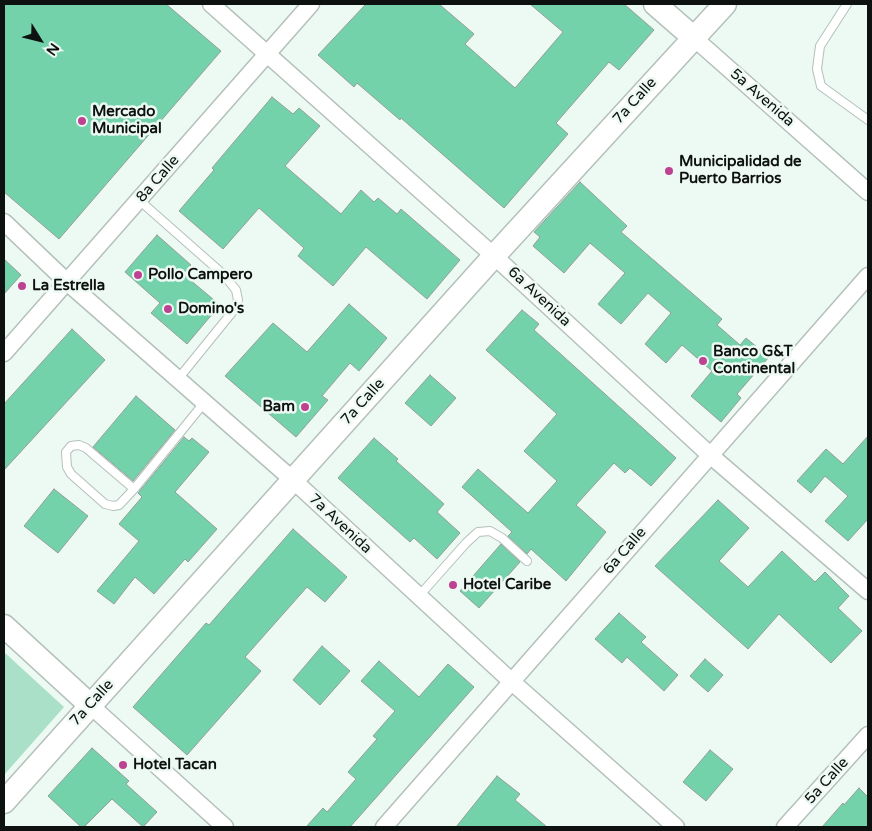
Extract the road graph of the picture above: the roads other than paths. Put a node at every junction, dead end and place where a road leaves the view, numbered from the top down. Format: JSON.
{"nodes":[{"id":1,"x":211,"y":4,"type":"edge"},
{"id":2,"x":311,"y":4,"type":"edge"},
{"id":3,"x":655,"y":4,"type":"edge"},
{"id":4,"x":725,"y":4,"type":"edge"},
{"id":5,"x":847,"y":4,"type":"edge"},
{"id":6,"x":694,"y":38,"type":"junction"},
{"id":7,"x":266,"y":55,"type":"junction"},
{"id":8,"x":868,"y":120,"type":"edge"},
{"id":9,"x":868,"y":192,"type":"edge"},
{"id":10,"x":139,"y":200,"type":"junction"},
{"id":11,"x":4,"y":222,"type":"edge"},
{"id":12,"x":494,"y":256,"type":"junction"},
{"id":13,"x":868,"y":276,"type":"edge"},
{"id":14,"x":67,"y":282,"type":"junction"},
{"id":15,"x":4,"y":354,"type":"edge"},
{"id":16,"x":178,"y":379,"type":"junction"},
{"id":17,"x":204,"y":402,"type":"junction"},
{"id":18,"x":710,"y":455,"type":"junction"},
{"id":19,"x":293,"y":480,"type":"junction"},
{"id":20,"x":134,"y":488,"type":"junction"},
{"id":21,"x":527,"y":561,"type":"dead end"},
{"id":22,"x":868,"y":591,"type":"edge"},
{"id":23,"x":419,"y":596,"type":"junction"},
{"id":24,"x":4,"y":626,"type":"edge"},
{"id":25,"x":511,"y":682,"type":"junction"},
{"id":26,"x":90,"y":705,"type":"junction"},
{"id":27,"x":868,"y":735,"type":"edge"},
{"id":28,"x":4,"y":802,"type":"edge"},
{"id":29,"x":224,"y":827,"type":"edge"},
{"id":30,"x":384,"y":827,"type":"edge"},
{"id":31,"x":676,"y":827,"type":"edge"},
{"id":32,"x":785,"y":827,"type":"edge"}],
"edges":[{"from":1,"to":7,"type":"street","name":"6a Avenida"},
{"from":2,"to":7,"type":"street","name":"8a Calle"},
{"from":3,"to":6,"type":"street","name":"5a Avenida"},
{"from":4,"to":6,"type":"street","name":"7a Calle"},
{"from":5,"to":8,"type":"lane"},
{"from":6,"to":9,"type":"street","name":"5a Avenida"},
{"from":6,"to":12,"type":"street","name":"7a Calle"},
{"from":7,"to":10,"type":"street","name":"8a Calle"},
{"from":7,"to":12,"type":"street","name":"6a Avenida"},
{"from":10,"to":14,"type":"street","name":"8a Calle"},
{"from":10,"to":16,"type":"lane"},
{"from":11,"to":14,"type":"street","name":"7a Avenida"},
{"from":12,"to":18,"type":"street","name":"6a Avenida"},
{"from":12,"to":19,"type":"street","name":"7a Calle"},
{"from":13,"to":18,"type":"street","name":"6a Calle"},
{"from":14,"to":15,"type":"street","name":"8a Calle"},
{"from":14,"to":16,"type":"street","name":"7a Avenida"},
{"from":16,"to":17,"type":"street","name":"7a Avenida"},
{"from":17,"to":19,"type":"street","name":"7a Avenida"},
{"from":17,"to":20,"type":"lane"},
{"from":18,"to":22,"type":"street","name":"6a Avenida"},
{"from":18,"to":25,"type":"street","name":"6a Calle"},
{"from":19,"to":23,"type":"street","name":"7a Avenida"},
{"from":19,"to":26,"type":"street","name":"7a Calle"},
{"from":20,"to":20,"type":"lane"},
{"from":21,"to":23,"type":"lane"},
{"from":23,"to":25,"type":"street","name":"7a Avenida"},
{"from":24,"to":26,"type":"street"},
{"from":25,"to":30,"type":"street","name":"6a Calle"},
{"from":25,"to":31,"type":"street","name":"7a Avenida"},
{"from":26,"to":28,"type":"street","name":"7a Calle"},
{"from":26,"to":29,"type":"street"},
{"from":27,"to":32,"type":"street","name":"5a Calle"}]}
